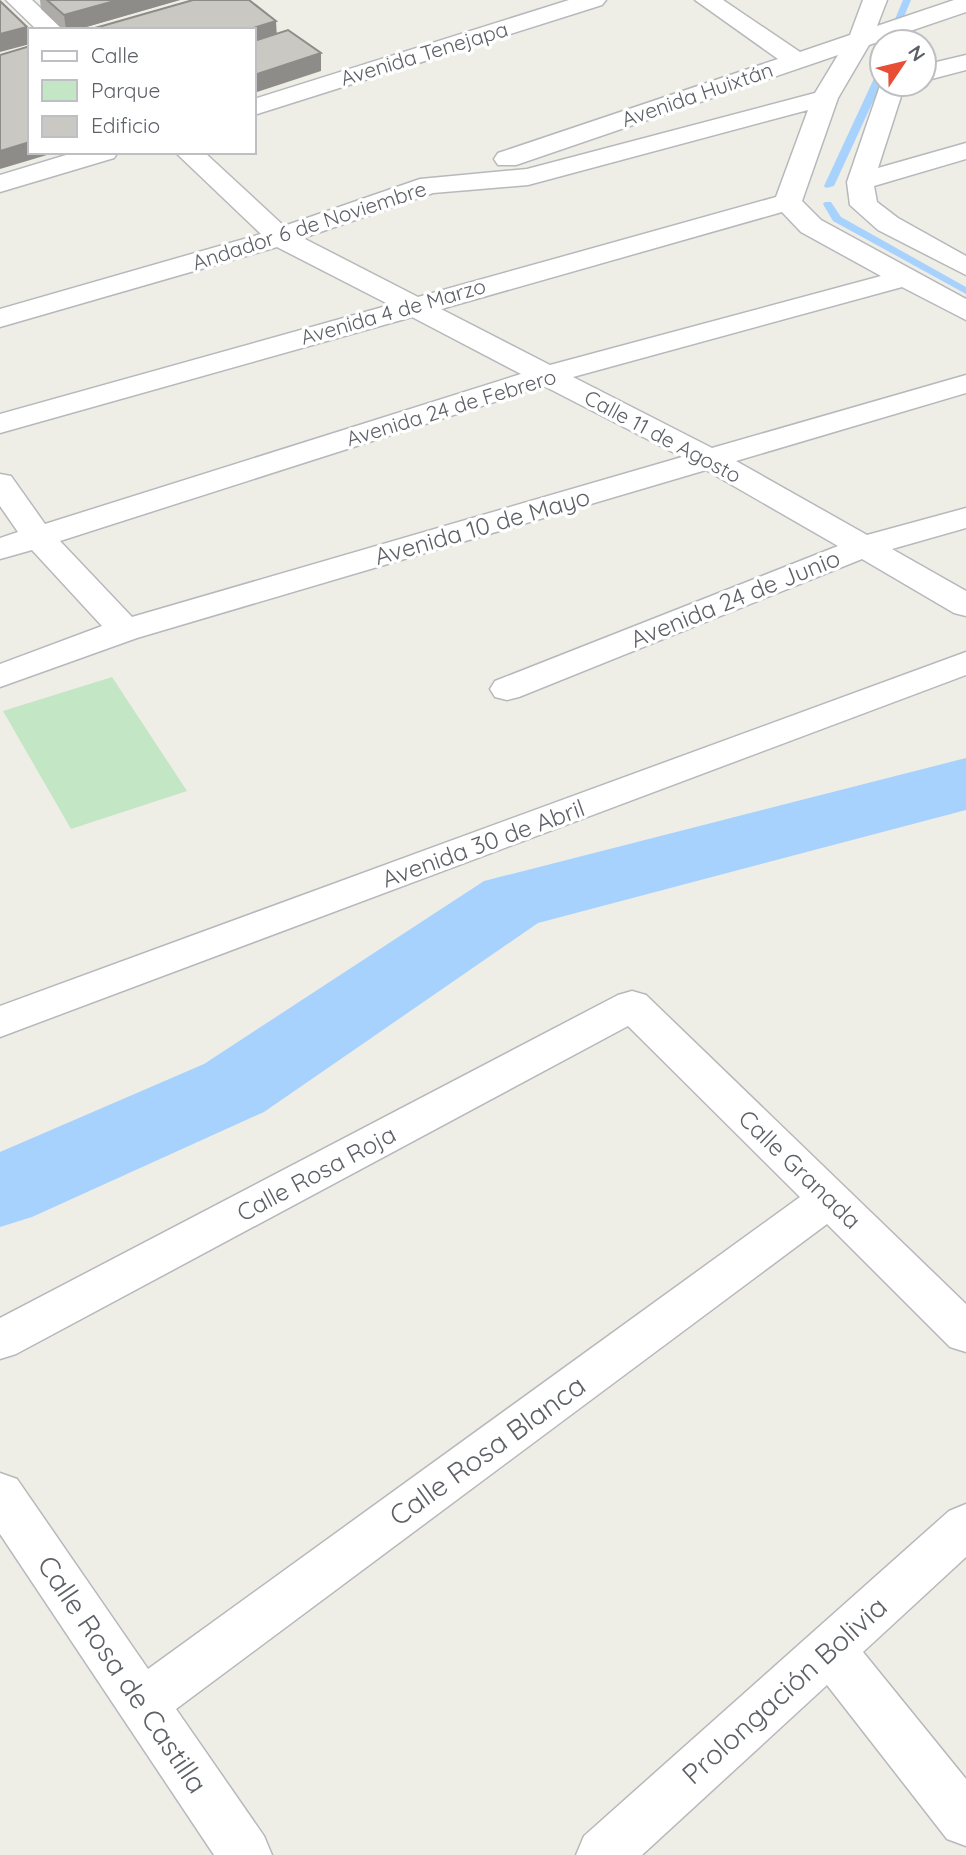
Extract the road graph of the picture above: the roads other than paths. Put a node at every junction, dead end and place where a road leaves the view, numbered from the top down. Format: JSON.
{"nodes":[{"id":1,"x":18,"y":0,"type":"edge"},
{"id":2,"x":594,"y":0,"type":"edge"},
{"id":3,"x":707,"y":0,"type":"edge"},
{"id":4,"x":875,"y":0,"type":"edge"},
{"id":5,"x":966,"y":4,"type":"edge"},
{"id":6,"x":50,"y":28,"type":"edge"},
{"id":7,"x":918,"y":28,"type":"edge"},
{"id":8,"x":868,"y":39,"type":"edge"},
{"id":9,"x":860,"y":40,"type":"junction"},
{"id":10,"x":796,"y":60,"type":"junction"},
{"id":11,"x":966,"y":62,"type":"edge"},
{"id":12,"x":938,"y":69,"type":"edge"},
{"id":13,"x":825,"y":98,"type":"junction"},
{"id":14,"x":887,"y":98,"type":"edge"},
{"id":15,"x":256,"y":106,"type":"edge"},
{"id":16,"x":966,"y":151,"type":"edge"},
{"id":17,"x":98,"y":154,"type":"edge"},
{"id":18,"x":190,"y":154,"type":"edge"},
{"id":19,"x":860,"y":183,"type":"junction"},
{"id":20,"x":0,"y":184,"type":"edge"},
{"id":21,"x":429,"y":185,"type":"junction"},
{"id":22,"x":788,"y":202,"type":"junction"},
{"id":23,"x":280,"y":237,"type":"junction"},
{"id":24,"x":964,"y":264,"type":"edge"},
{"id":25,"x":905,"y":278,"type":"junction"},
{"id":26,"x":412,"y":306,"type":"junction"},
{"id":27,"x":966,"y":311,"type":"edge"},
{"id":28,"x":0,"y":318,"type":"edge"},
{"id":29,"x":547,"y":376,"type":"junction"},
{"id":30,"x":966,"y":384,"type":"edge"},
{"id":31,"x":0,"y":424,"type":"edge"},
{"id":32,"x":709,"y":459,"type":"junction"},
{"id":33,"x":0,"y":483,"type":"edge"},
{"id":34,"x":966,"y":518,"type":"edge"},
{"id":35,"x":38,"y":537,"type":"junction"},
{"id":36,"x":866,"y":547,"type":"junction"},
{"id":37,"x":0,"y":549,"type":"edge"},
{"id":38,"x":966,"y":605,"type":"edge"},
{"id":39,"x":125,"y":630,"type":"junction"},
{"id":40,"x":966,"y":663,"type":"edge"},
{"id":41,"x":0,"y":676,"type":"edge"},
{"id":42,"x":507,"y":689,"type":"dead end"},
{"id":43,"x":632,"y":1006,"type":"joint"},
{"id":44,"x":0,"y":1022,"type":"edge"},
{"id":45,"x":831,"y":1198,"type":"junction"},
{"id":46,"x":966,"y":1333,"type":"edge"},
{"id":47,"x":0,"y":1340,"type":"edge"},
{"id":48,"x":0,"y":1494,"type":"edge"},
{"id":49,"x":966,"y":1526,"type":"edge"},
{"id":50,"x":830,"y":1650,"type":"junction"},
{"id":51,"x":144,"y":1702,"type":"junction"},
{"id":52,"x":966,"y":1820,"type":"edge"},
{"id":53,"x":245,"y":1855,"type":"edge"},
{"id":54,"x":603,"y":1855,"type":"edge"}],
"edges":[{"from":1,"to":6,"type":"street"},
{"from":2,"to":15,"type":"street","name":"Avenida Tenejapa"},
{"from":3,"to":10,"type":"street"},
{"from":4,"to":9,"type":"street"},
{"from":5,"to":7,"type":"street","name":"Avenida Huixtán"},
{"from":8,"to":9,"type":"street","name":"Avenida Huixtán"},
{"from":9,"to":10,"type":"street","name":"Avenida Huixtán"},
{"from":9,"to":13,"type":"street"},
{"from":10,"to":21,"type":"street","name":"Avenida Huixtán"},
{"from":11,"to":12,"type":"street"},
{"from":13,"to":21,"type":"street","name":"Andador 6 de Noviembre"},
{"from":13,"to":22,"type":"street"},
{"from":14,"to":19,"type":"street"},
{"from":16,"to":19,"type":"street"},
{"from":17,"to":20,"type":"street"},
{"from":18,"to":23,"type":"street","name":"Calle 11 de Agosto"},
{"from":19,"to":24,"type":"street"},
{"from":21,"to":23,"type":"street","name":"Andador 6 de Noviembre"},
{"from":22,"to":25,"type":"street"},
{"from":22,"to":26,"type":"street","name":"Avenida 4 de Marzo"},
{"from":23,"to":26,"type":"street","name":"Calle 11 de Agosto"},
{"from":23,"to":28,"type":"street","name":"Andador 6 de Noviembre"},
{"from":25,"to":27,"type":"street"},
{"from":25,"to":29,"type":"street","name":"Avenida 24 de Febrero"},
{"from":26,"to":29,"type":"street","name":"Calle 11 de Agosto"},
{"from":26,"to":31,"type":"street","name":"Avenida 4 de Marzo"},
{"from":29,"to":32,"type":"street","name":"Calle 11 de Agosto"},
{"from":29,"to":35,"type":"street","name":"Avenida 24 de Febrero"},
{"from":30,"to":32,"type":"street","name":"Avenida 10 de Mayo"},
{"from":32,"to":36,"type":"street","name":"Calle 11 de Agosto"},
{"from":32,"to":39,"type":"street","name":"Avenida 10 de Mayo"},
{"from":33,"to":35,"type":"street"},
{"from":34,"to":36,"type":"street","name":"Avenida 24 de Junio"},
{"from":35,"to":37,"type":"street","name":"Avenida 24 de Febrero"},
{"from":35,"to":39,"type":"street"},
{"from":36,"to":38,"type":"street","name":"Calle 11 de Agosto"},
{"from":36,"to":42,"type":"street","name":"Avenida 24 de Junio"},
{"from":39,"to":41,"type":"street","name":"Avenida 10 de Mayo"},
{"from":40,"to":44,"type":"street","name":"Avenida 30 de Abril"},
{"from":43,"to":45,"type":"street","name":"Calle Granada"},
{"from":43,"to":47,"type":"street","name":"Calle Rosa Roja"},
{"from":45,"to":46,"type":"street","name":"Calle Granada"},
{"from":45,"to":51,"type":"street","name":"Calle Rosa Blanca"},
{"from":48,"to":51,"type":"street","name":"Calle Rosa de Castilla"},
{"from":49,"to":50,"type":"street","name":"Prolongación Bolivia"},
{"from":50,"to":52,"type":"street"},
{"from":50,"to":54,"type":"street","name":"Prolongación Bolivia"},
{"from":51,"to":53,"type":"street","name":"Calle Rosa de Castilla"}]}
